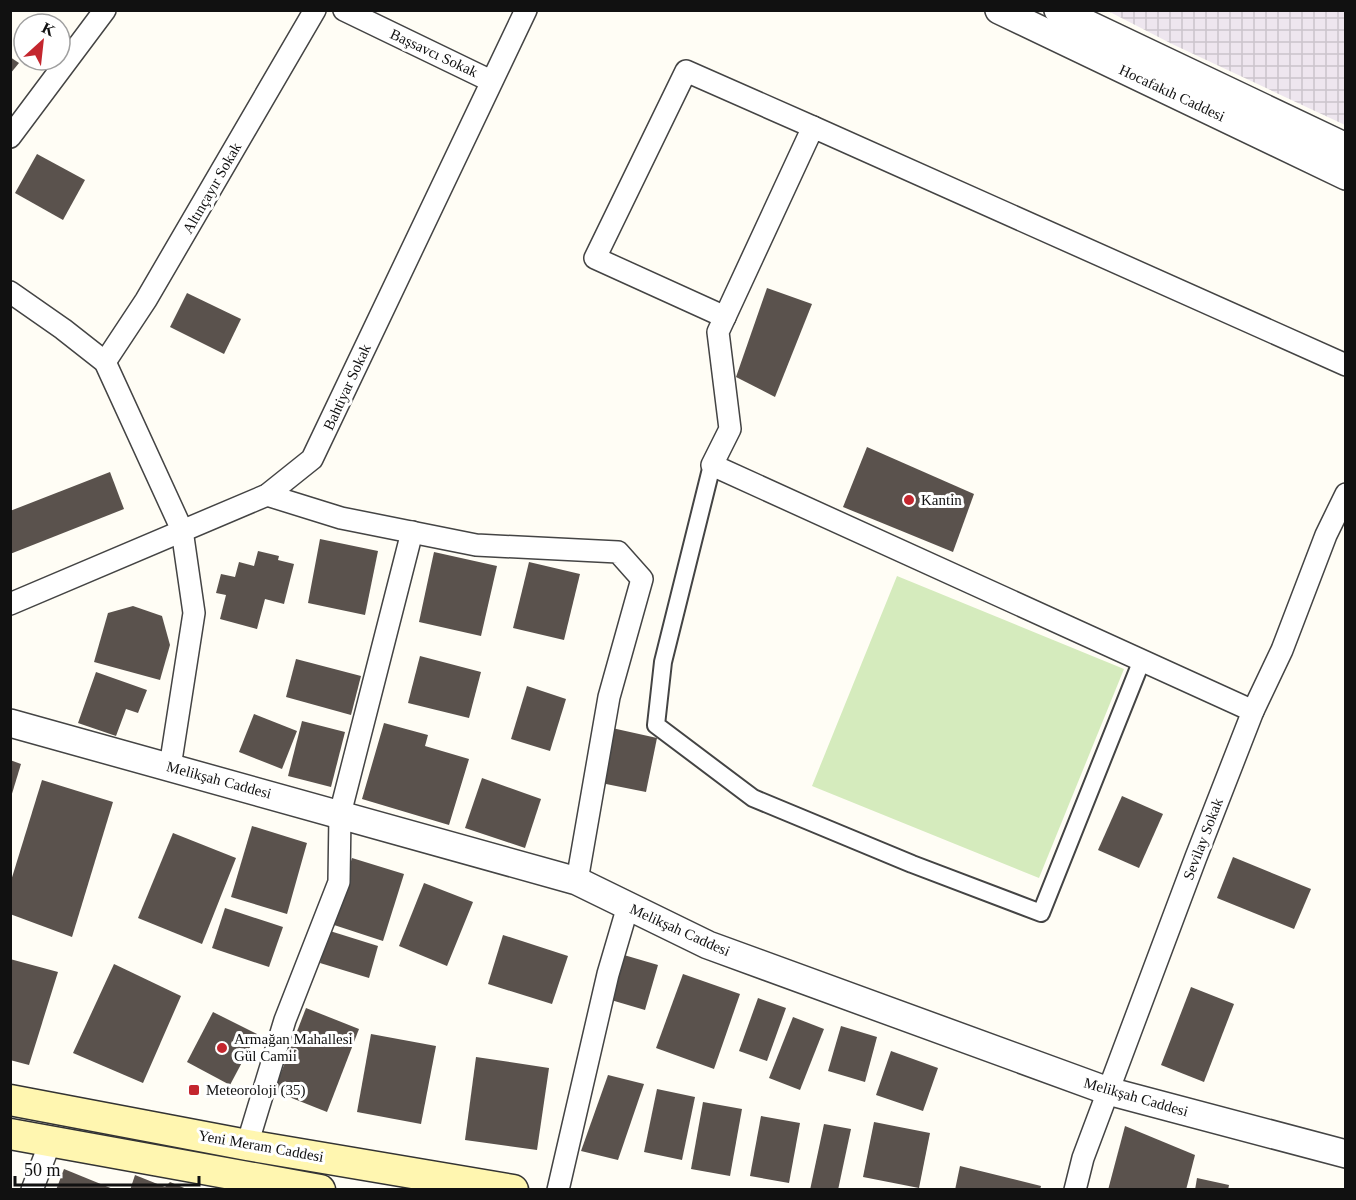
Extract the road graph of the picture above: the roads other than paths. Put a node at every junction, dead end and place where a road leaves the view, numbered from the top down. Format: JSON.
{"nodes":[{"id":1,"x":105,"y":10,"type":"edge"},
{"id":2,"x":315,"y":10,"type":"edge"},
{"id":3,"x":344,"y":10,"type":"edge"},
{"id":4,"x":526,"y":10,"type":"edge"},
{"id":5,"x":999,"y":10,"type":"edge"},
{"id":6,"x":1058,"y":10,"type":"edge"},
{"id":7,"x":491,"y":81,"type":"junction"},
{"id":8,"x":813,"y":128,"type":"junction"},
{"id":9,"x":10,"y":137,"type":"edge"},
{"id":10,"x":1346,"y":147,"type":"edge"},
{"id":11,"x":1346,"y":176,"type":"edge"},
{"id":12,"x":10,"y":292,"type":"edge"},
{"id":13,"x":725,"y":317,"type":"junction"},
{"id":14,"x":105,"y":362,"type":"junction"},
{"id":15,"x":1346,"y":365,"type":"edge"},
{"id":16,"x":712,"y":465,"type":"junction"},
{"id":17,"x":267,"y":495,"type":"junction"},
{"id":18,"x":1346,"y":495,"type":"edge"},
{"id":19,"x":182,"y":530,"type":"junction"},
{"id":20,"x":412,"y":532,"type":"junction"},
{"id":21,"x":10,"y":604,"type":"edge"},
{"id":22,"x":1142,"y":660,"type":"junction"},
{"id":23,"x":1253,"y":711,"type":"junction"},
{"id":24,"x":10,"y":723,"type":"edge"},
{"id":25,"x":171,"y":767,"type":"junction"},
{"id":26,"x":340,"y":814,"type":"junction"},
{"id":27,"x":577,"y":881,"type":"junction"},
{"id":28,"x":628,"y":906,"type":"junction"},
{"id":29,"x":1108,"y":1090,"type":"junction"},
{"id":30,"x":10,"y":1100,"type":"edge"},
{"id":31,"x":10,"y":1134,"type":"edge"},
{"id":32,"x":51,"y":1140,"type":"junction"},
{"id":33,"x":247,"y":1144,"type":"junction"},
{"id":34,"x":1346,"y":1154,"type":"edge"},
{"id":35,"x":32,"y":1190,"type":"edge"},
{"id":36,"x":320,"y":1190,"type":"edge"},
{"id":37,"x":513,"y":1190,"type":"edge"},
{"id":38,"x":558,"y":1190,"type":"edge"},
{"id":39,"x":1075,"y":1190,"type":"edge"}],
"edges":[{"from":1,"to":9,"type":"street"},
{"from":2,"to":14,"type":"street","name":"Altınçayır Sokak"},
{"from":3,"to":7,"type":"street","name":"Başsavcı Sokak"},
{"from":4,"to":7,"type":"street","name":"Bahtiyar Sokak"},
{"from":5,"to":11,"type":"street","name":"Hocafakıh Caddesi"},
{"from":6,"to":10,"type":"street","name":"Hocafakıh Caddesi"},
{"from":7,"to":17,"type":"street","name":"Bahtiyar Sokak"},
{"from":8,"to":13,"type":"street"},
{"from":8,"to":13,"type":"street"},
{"from":8,"to":15,"type":"street"},
{"from":12,"to":14,"type":"street"},
{"from":13,"to":16,"type":"street"},
{"from":14,"to":19,"type":"street"},
{"from":16,"to":22,"type":"street"},
{"from":16,"to":22,"type":"street"},
{"from":17,"to":19,"type":"street","name":"Bahtiyar Sokak"},
{"from":17,"to":20,"type":"street"},
{"from":18,"to":23,"type":"street","name":"Sevilay Sokak"},
{"from":19,"to":21,"type":"street","name":"Bahtiyar Sokak"},
{"from":19,"to":25,"type":"street"},
{"from":20,"to":26,"type":"street"},
{"from":20,"to":27,"type":"street"},
{"from":22,"to":23,"type":"street"},
{"from":23,"to":29,"type":"street","name":"Sevilay Sokak"},
{"from":24,"to":25,"type":"street","name":"Melikşah Caddesi"},
{"from":25,"to":26,"type":"street","name":"Melikşah Caddesi"},
{"from":26,"to":27,"type":"street","name":"Melikşah Caddesi"},
{"from":26,"to":33,"type":"street"},
{"from":27,"to":28,"type":"street","name":"Melikşah Caddesi"},
{"from":28,"to":29,"type":"street","name":"Melikşah Caddesi"},
{"from":28,"to":38,"type":"street"},
{"from":29,"to":34,"type":"street","name":"Melikşah Caddesi"},
{"from":29,"to":39,"type":"street","name":"Sevilay Sokak"},
{"from":30,"to":33,"type":"main road","name":"Yeni Meram Caddesi"},
{"from":31,"to":32,"type":"main road"},
{"from":32,"to":35,"type":"street"},
{"from":32,"to":36,"type":"main road"},
{"from":33,"to":37,"type":"main road","name":"Yeni Meram Caddesi"}]}
